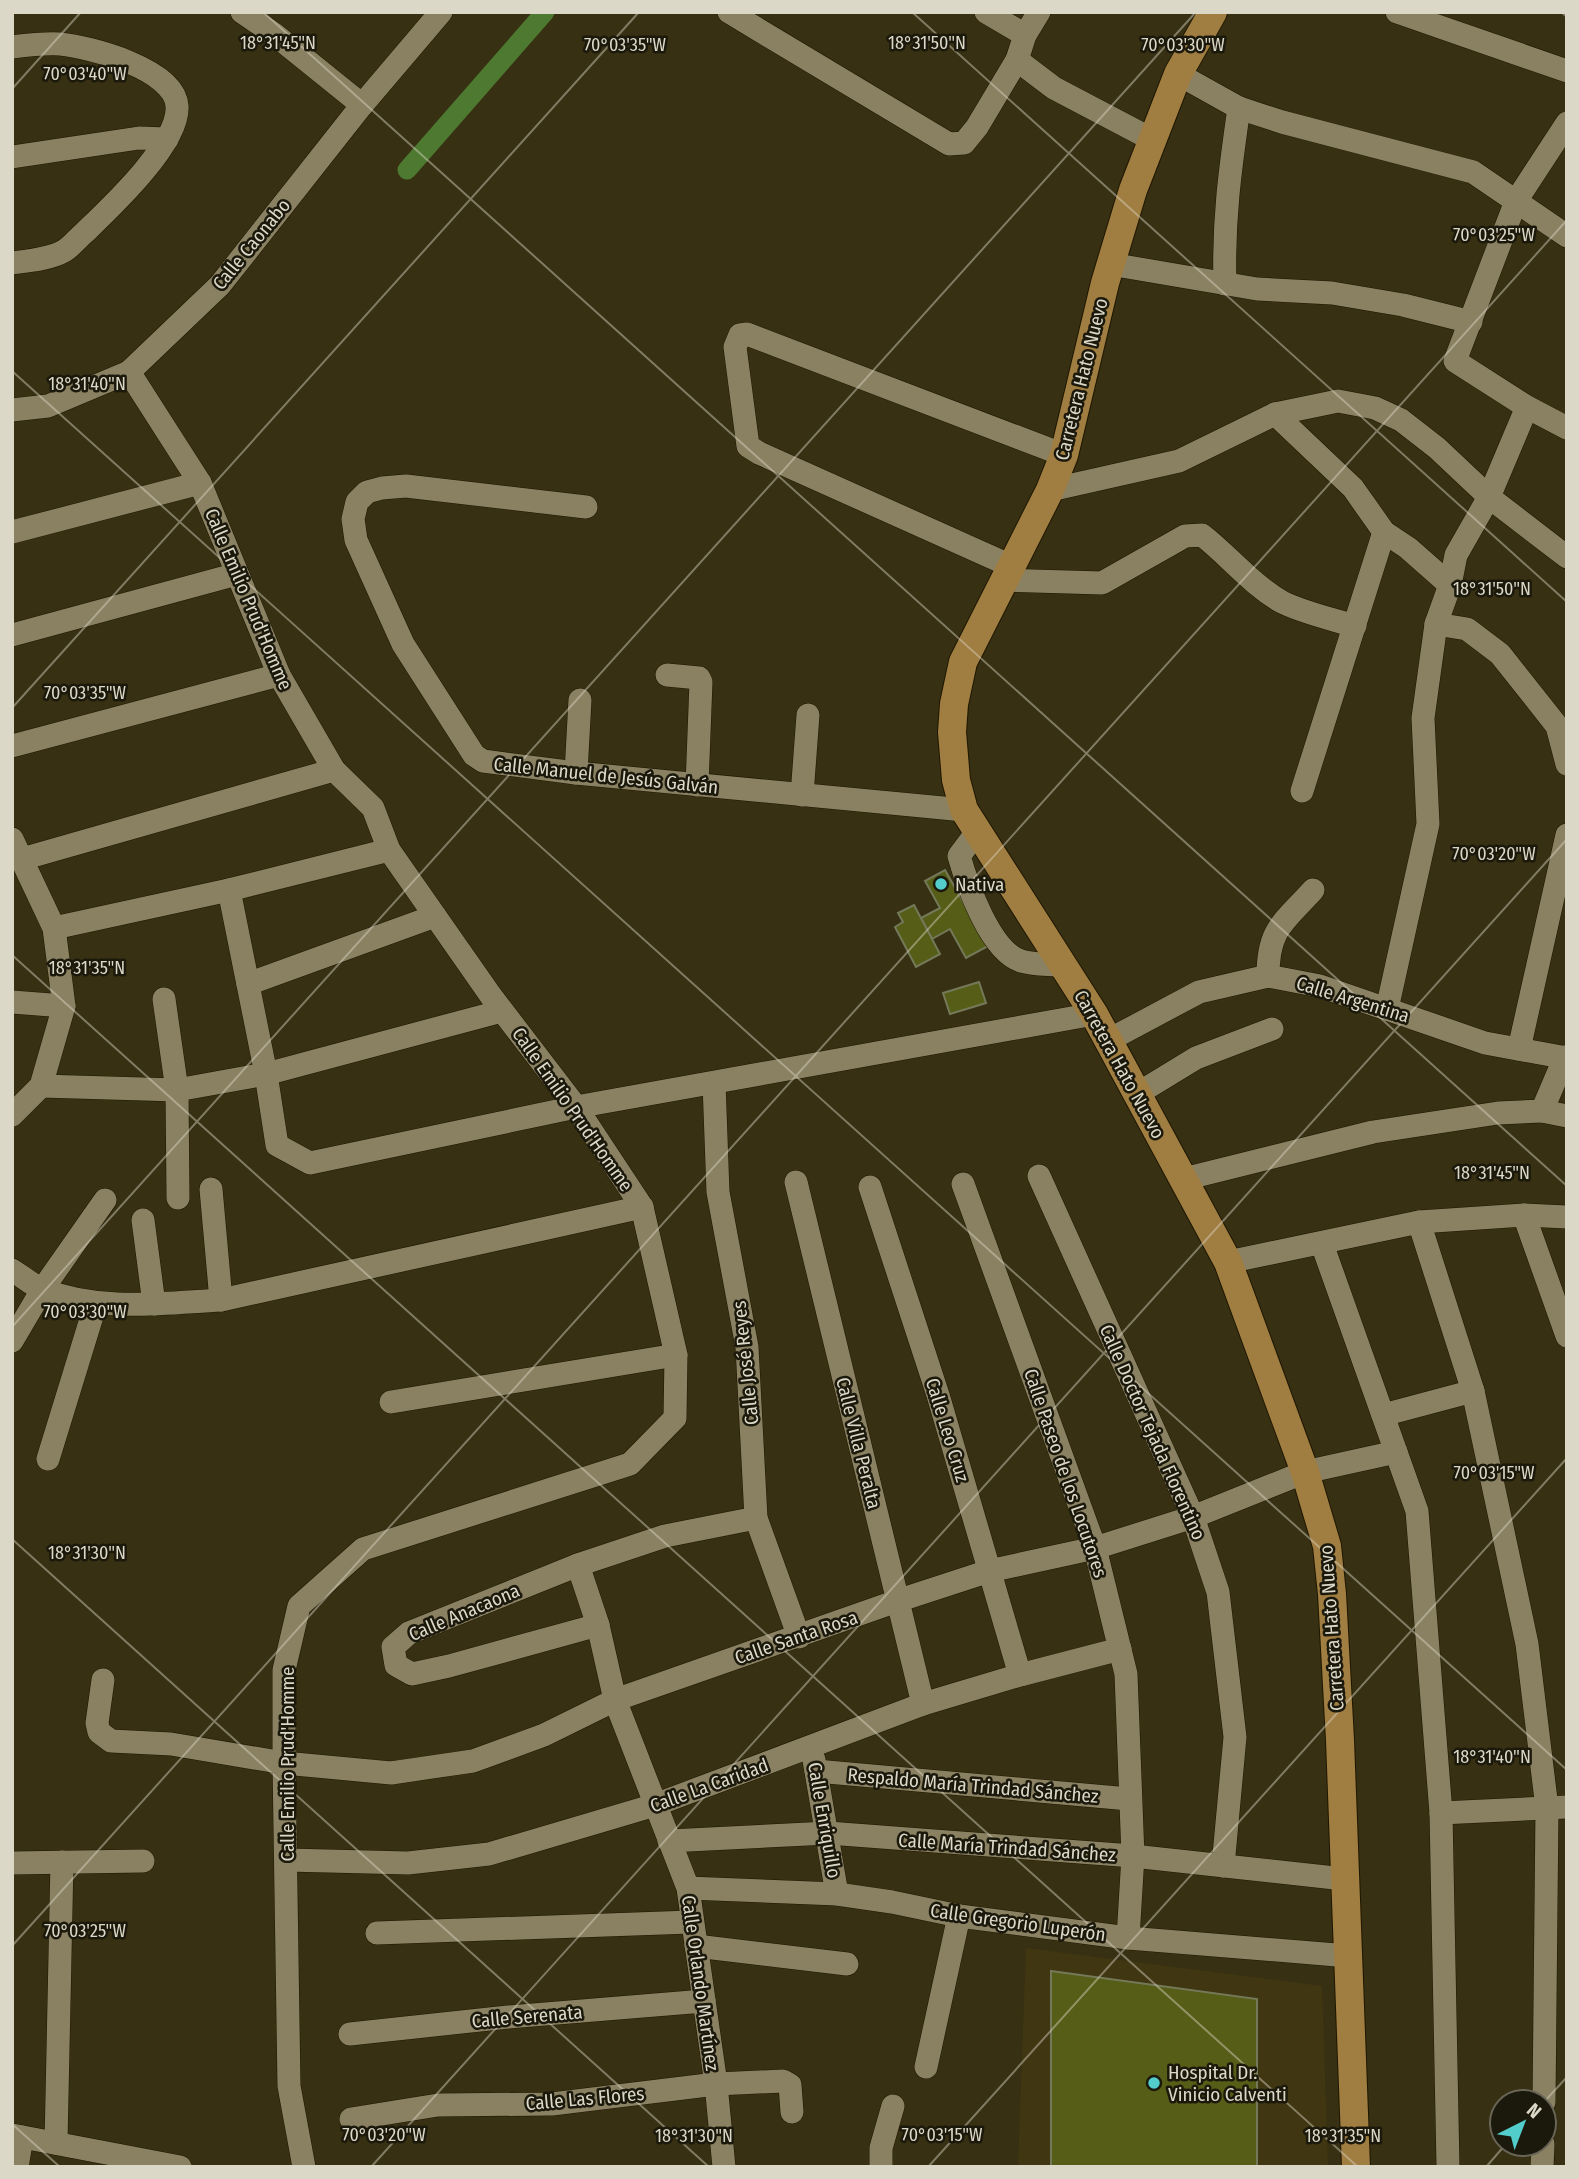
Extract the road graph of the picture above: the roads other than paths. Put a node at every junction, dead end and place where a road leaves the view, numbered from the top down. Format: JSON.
{"nodes":[{"id":1,"x":242,"y":12,"type":"edge"},
{"id":2,"x":442,"y":12,"type":"edge"},
{"id":3,"x":729,"y":12,"type":"edge"},
{"id":4,"x":986,"y":12,"type":"edge"},
{"id":5,"x":1039,"y":12,"type":"edge"},
{"id":6,"x":1213,"y":12,"type":"edge"},
{"id":7,"x":1398,"y":12,"type":"edge"},
{"id":8,"x":1025,"y":36,"type":"junction"},
{"id":9,"x":12,"y":47,"type":"edge"},
{"id":10,"x":1017,"y":60,"type":"junction"},
{"id":11,"x":1567,"y":71,"type":"edge"},
{"id":12,"x":1178,"y":74,"type":"junction"},
{"id":13,"x":362,"y":105,"type":"junction"},
{"id":14,"x":1239,"y":108,"type":"junction"},
{"id":15,"x":1567,"y":123,"type":"edge"},
{"id":16,"x":167,"y":139,"type":"junction"},
{"id":17,"x":1151,"y":139,"type":"junction"},
{"id":18,"x":12,"y":157,"type":"edge"},
{"id":19,"x":1516,"y":201,"type":"junction"},
{"id":20,"x":1567,"y":236,"type":"edge"},
{"id":21,"x":12,"y":263,"type":"edge"},
{"id":22,"x":1110,"y":264,"type":"junction"},
{"id":23,"x":1225,"y":284,"type":"junction"},
{"id":24,"x":1471,"y":322,"type":"junction"},
{"id":25,"x":128,"y":372,"type":"junction"},
{"id":26,"x":1527,"y":407,"type":"junction"},
{"id":27,"x":12,"y":410,"type":"edge"},
{"id":28,"x":1275,"y":414,"type":"junction"},
{"id":29,"x":1567,"y":428,"type":"edge"},
{"id":30,"x":1064,"y":454,"type":"junction"},
{"id":31,"x":200,"y":483,"type":"junction"},
{"id":32,"x":1050,"y":490,"type":"junction"},
{"id":33,"x":1489,"y":497,"type":"junction"},
{"id":34,"x":586,"y":507,"type":"dead end"},
{"id":35,"x":12,"y":532,"type":"edge"},
{"id":36,"x":1384,"y":532,"type":"junction"},
{"id":37,"x":1567,"y":557,"type":"edge"},
{"id":38,"x":237,"y":573,"type":"junction"},
{"id":39,"x":1007,"y":573,"type":"junction"},
{"id":40,"x":1450,"y":585,"type":"junction"},
{"id":41,"x":1436,"y":624,"type":"junction"},
{"id":42,"x":1355,"y":626,"type":"junction"},
{"id":43,"x":12,"y":635,"type":"edge"},
{"id":44,"x":279,"y":675,"type":"junction"},
{"id":45,"x":667,"y":676,"type":"dead end"},
{"id":46,"x":580,"y":700,"type":"dead end"},
{"id":47,"x":808,"y":715,"type":"dead end"},
{"id":48,"x":12,"y":746,"type":"edge"},
{"id":49,"x":1567,"y":764,"type":"edge"},
{"id":50,"x":334,"y":770,"type":"junction"},
{"id":51,"x":576,"y":773,"type":"junction"},
{"id":52,"x":697,"y":785,"type":"junction"},
{"id":53,"x":1303,"y":791,"type":"dead end"},
{"id":54,"x":802,"y":795,"type":"junction"},
{"id":55,"x":971,"y":821,"type":"junction"},
{"id":56,"x":1567,"y":835,"type":"edge"},
{"id":57,"x":389,"y":850,"type":"junction"},
{"id":58,"x":18,"y":863,"type":"edge"},
{"id":59,"x":229,"y":890,"type":"junction"},
{"id":60,"x":1313,"y":890,"type":"dead end"},
{"id":61,"x":435,"y":916,"type":"junction"},
{"id":62,"x":54,"y":928,"type":"junction"},
{"id":63,"x":1065,"y":966,"type":"junction"},
{"id":64,"x":1268,"y":976,"type":"junction"},
{"id":65,"x":248,"y":984,"type":"junction"},
{"id":66,"x":164,"y":999,"type":"dead end"},
{"id":67,"x":12,"y":1002,"type":"edge"},
{"id":68,"x":64,"y":1006,"type":"junction"},
{"id":69,"x":1387,"y":1009,"type":"junction"},
{"id":70,"x":502,"y":1011,"type":"junction"},
{"id":71,"x":1094,"y":1014,"type":"junction"},
{"id":72,"x":1272,"y":1029,"type":"dead end"},
{"id":73,"x":1107,"y":1041,"type":"junction"},
{"id":74,"x":1519,"y":1049,"type":"junction"},
{"id":75,"x":1566,"y":1058,"type":"edge"},
{"id":76,"x":266,"y":1074,"type":"junction"},
{"id":77,"x":713,"y":1083,"type":"junction"},
{"id":78,"x":41,"y":1086,"type":"junction"},
{"id":79,"x":177,"y":1090,"type":"junction"},
{"id":80,"x":1137,"y":1094,"type":"junction"},
{"id":81,"x":576,"y":1107,"type":"junction"},
{"id":82,"x":1542,"y":1111,"type":"junction"},
{"id":83,"x":12,"y":1115,"type":"edge"},
{"id":84,"x":1567,"y":1116,"type":"edge"},
{"id":85,"x":1039,"y":1176,"type":"dead end"},
{"id":86,"x":1184,"y":1179,"type":"junction"},
{"id":87,"x":796,"y":1182,"type":"dead end"},
{"id":88,"x":963,"y":1184,"type":"dead end"},
{"id":89,"x":870,"y":1187,"type":"dead end"},
{"id":90,"x":211,"y":1189,"type":"dead end"},
{"id":91,"x":177,"y":1198,"type":"dead end"},
{"id":92,"x":106,"y":1200,"type":"dead end"},
{"id":93,"x":642,"y":1207,"type":"junction"},
{"id":94,"x":1524,"y":1215,"type":"junction"},
{"id":95,"x":1567,"y":1217,"type":"edge"},
{"id":96,"x":143,"y":1220,"type":"dead end"},
{"id":97,"x":1419,"y":1222,"type":"junction"},
{"id":98,"x":1322,"y":1244,"type":"junction"},
{"id":99,"x":1228,"y":1262,"type":"junction"},
{"id":100,"x":12,"y":1270,"type":"edge"},
{"id":101,"x":42,"y":1290,"type":"junction"},
{"id":102,"x":221,"y":1300,"type":"junction"},
{"id":103,"x":96,"y":1303,"type":"junction"},
{"id":104,"x":154,"y":1304,"type":"junction"},
{"id":105,"x":1567,"y":1336,"type":"edge"},
{"id":106,"x":12,"y":1340,"type":"edge"},
{"id":107,"x":676,"y":1355,"type":"junction"},
{"id":108,"x":1473,"y":1391,"type":"junction"},
{"id":109,"x":391,"y":1402,"type":"dead end"},
{"id":110,"x":1383,"y":1415,"type":"junction"},
{"id":111,"x":1396,"y":1452,"type":"junction"},
{"id":112,"x":48,"y":1459,"type":"dead end"},
{"id":113,"x":1305,"y":1472,"type":"junction"},
{"id":114,"x":1193,"y":1517,"type":"junction"},
{"id":115,"x":756,"y":1518,"type":"junction"},
{"id":116,"x":1095,"y":1548,"type":"junction"},
{"id":117,"x":578,"y":1565,"type":"junction"},
{"id":118,"x":989,"y":1571,"type":"junction"},
{"id":119,"x":897,"y":1601,"type":"junction"},
{"id":120,"x":598,"y":1625,"type":"junction"},
{"id":121,"x":799,"y":1637,"type":"junction"},
{"id":122,"x":1120,"y":1650,"type":"junction"},
{"id":123,"x":1020,"y":1675,"type":"junction"},
{"id":124,"x":103,"y":1680,"type":"dead end"},
{"id":125,"x":615,"y":1700,"type":"junction"},
{"id":126,"x":923,"y":1704,"type":"junction"},
{"id":127,"x":813,"y":1746,"type":"junction"},
{"id":128,"x":284,"y":1763,"type":"junction"},
{"id":129,"x":816,"y":1771,"type":"junction"},
{"id":130,"x":1129,"y":1799,"type":"junction"},
{"id":131,"x":655,"y":1805,"type":"junction"},
{"id":132,"x":1557,"y":1808,"type":"edge"},
{"id":133,"x":1441,"y":1813,"type":"junction"},
{"id":134,"x":828,"y":1833,"type":"junction"},
{"id":135,"x":669,"y":1841,"type":"junction"},
{"id":136,"x":1133,"y":1856,"type":"junction"},
{"id":137,"x":287,"y":1860,"type":"junction"},
{"id":138,"x":143,"y":1861,"type":"dead end"},
{"id":139,"x":62,"y":1862,"type":"junction"},
{"id":140,"x":12,"y":1863,"type":"edge"},
{"id":141,"x":1223,"y":1866,"type":"junction"},
{"id":142,"x":1343,"y":1879,"type":"junction"},
{"id":143,"x":688,"y":1888,"type":"junction"},
{"id":144,"x":837,"y":1894,"type":"junction"},
{"id":145,"x":959,"y":1916,"type":"junction"},
{"id":146,"x":691,"y":1922,"type":"junction"},
{"id":147,"x":377,"y":1933,"type":"dead end"},
{"id":148,"x":1128,"y":1938,"type":"junction"},
{"id":149,"x":696,"y":1946,"type":"junction"},
{"id":150,"x":1349,"y":1956,"type":"junction"},
{"id":151,"x":847,"y":1964,"type":"dead end"},
{"id":152,"x":704,"y":2001,"type":"junction"},
{"id":153,"x":350,"y":2034,"type":"dead end"},
{"id":154,"x":926,"y":2067,"type":"dead end"},
{"id":155,"x":716,"y":2084,"type":"junction"},
{"id":156,"x":1545,"y":2088,"type":"edge"},
{"id":157,"x":892,"y":2106,"type":"dead end"},
{"id":158,"x":792,"y":2112,"type":"dead end"},
{"id":159,"x":351,"y":2119,"type":"dead end"},
{"id":160,"x":17,"y":2136,"type":"edge"},
{"id":161,"x":56,"y":2143,"type":"junction"},
{"id":162,"x":17,"y":2167,"type":"edge"},
{"id":163,"x":180,"y":2167,"type":"edge"},
{"id":164,"x":304,"y":2167,"type":"edge"},
{"id":165,"x":724,"y":2167,"type":"edge"},
{"id":166,"x":881,"y":2167,"type":"edge"},
{"id":167,"x":1356,"y":2167,"type":"edge"},
{"id":168,"x":1448,"y":2167,"type":"edge"}],
"edges":[{"from":1,"to":13,"type":"street"},
{"from":2,"to":13,"type":"street","name":"Calle Caonabo"},
{"from":3,"to":10,"type":"street"},
{"from":4,"to":8,"type":"street"},
{"from":5,"to":8,"type":"street"},
{"from":6,"to":12,"type":"main road","name":"Carretera Hato Nuevo"},
{"from":7,"to":11,"type":"street"},
{"from":8,"to":10,"type":"street"},
{"from":9,"to":16,"type":"street"},
{"from":10,"to":17,"type":"street"},
{"from":12,"to":14,"type":"street"},
{"from":12,"to":17,"type":"main road","name":"Carretera Hato Nuevo"},
{"from":13,"to":25,"type":"street","name":"Calle Caonabo"},
{"from":14,"to":19,"type":"street"},
{"from":14,"to":23,"type":"street"},
{"from":15,"to":19,"type":"street"},
{"from":16,"to":18,"type":"street"},
{"from":16,"to":21,"type":"street"},
{"from":17,"to":22,"type":"main road","name":"Carretera Hato Nuevo"},
{"from":19,"to":20,"type":"street"},
{"from":19,"to":24,"type":"street"},
{"from":22,"to":23,"type":"street"},
{"from":22,"to":30,"type":"main road","name":"Carretera Hato Nuevo"},
{"from":23,"to":24,"type":"street"},
{"from":24,"to":26,"type":"street"},
{"from":25,"to":27,"type":"street","name":"Calle Caonabo"},
{"from":25,"to":31,"type":"street","name":"Calle Emilio Prud'Homme"},
{"from":26,"to":29,"type":"street"},
{"from":26,"to":33,"type":"street"},
{"from":28,"to":32,"type":"street"},
{"from":28,"to":33,"type":"street"},
{"from":28,"to":36,"type":"street"},
{"from":30,"to":32,"type":"main road","name":"Carretera Hato Nuevo"},
{"from":30,"to":39,"type":"street"},
{"from":31,"to":35,"type":"street"},
{"from":31,"to":38,"type":"street","name":"Calle Emilio Prud'Homme"},
{"from":32,"to":39,"type":"main road","name":"Carretera Hato Nuevo"},
{"from":33,"to":37,"type":"street"},
{"from":33,"to":40,"type":"street"},
{"from":34,"to":51,"type":"street","name":"Calle Manuel de Jesús Galván"},
{"from":36,"to":40,"type":"street"},
{"from":36,"to":42,"type":"street"},
{"from":38,"to":43,"type":"street"},
{"from":38,"to":44,"type":"street","name":"Calle Emilio Prud'Homme"},
{"from":39,"to":42,"type":"street"},
{"from":39,"to":55,"type":"main road","name":"Carretera Hato Nuevo"},
{"from":40,"to":41,"type":"street"},
{"from":41,"to":49,"type":"street"},
{"from":41,"to":69,"type":"street"},
{"from":42,"to":53,"type":"street"},
{"from":44,"to":48,"type":"street"},
{"from":44,"to":50,"type":"street","name":"Calle Emilio Prud'Homme"},
{"from":45,"to":52,"type":"street"},
{"from":46,"to":51,"type":"street"},
{"from":47,"to":54,"type":"street"},
{"from":50,"to":57,"type":"street","name":"Calle Emilio Prud'Homme"},
{"from":50,"to":58,"type":"street"},
{"from":51,"to":52,"type":"street","name":"Calle Manuel de Jesús Galván"},
{"from":52,"to":54,"type":"street","name":"Calle Manuel de Jesús Galván"},
{"from":54,"to":55,"type":"street","name":"Calle Manuel de Jesús Galván"},
{"from":55,"to":63,"type":"main road","name":"Carretera Hato Nuevo"},
{"from":55,"to":63,"type":"street"},
{"from":56,"to":74,"type":"street"},
{"from":57,"to":59,"type":"street"},
{"from":57,"to":61,"type":"street","name":"Calle Emilio Prud'Homme"},
{"from":58,"to":62,"type":"street"},
{"from":59,"to":62,"type":"street"},
{"from":59,"to":65,"type":"street"},
{"from":60,"to":64,"type":"street"},
{"from":61,"to":65,"type":"street"},
{"from":61,"to":70,"type":"street","name":"Calle Emilio Prud'Homme"},
{"from":62,"to":68,"type":"street"},
{"from":63,"to":71,"type":"main road","name":"Carretera Hato Nuevo"},
{"from":64,"to":69,"type":"street","name":"Calle Argentina"},
{"from":64,"to":73,"type":"street","name":"Calle Argentina"},
{"from":65,"to":76,"type":"street"},
{"from":66,"to":79,"type":"street"},
{"from":67,"to":68,"type":"street"},
{"from":68,"to":78,"type":"street"},
{"from":69,"to":74,"type":"street","name":"Calle Argentina"},
{"from":70,"to":76,"type":"street"},
{"from":70,"to":81,"type":"street","name":"Calle Emilio Prud'Homme"},
{"from":71,"to":73,"type":"main road","name":"Carretera Hato Nuevo"},
{"from":71,"to":77,"type":"street"},
{"from":72,"to":80,"type":"street"},
{"from":73,"to":80,"type":"main road","name":"Carretera Hato Nuevo"},
{"from":74,"to":75,"type":"street","name":"Calle Argentina"},
{"from":75,"to":82,"type":"street"},
{"from":76,"to":79,"type":"street"},
{"from":76,"to":81,"type":"street"},
{"from":77,"to":81,"type":"street"},
{"from":77,"to":115,"type":"street","name":"Calle José Reyes"},
{"from":78,"to":79,"type":"street"},
{"from":78,"to":83,"type":"street"},
{"from":79,"to":91,"type":"street"},
{"from":80,"to":86,"type":"main road","name":"Carretera Hato Nuevo"},
{"from":81,"to":93,"type":"street","name":"Calle Emilio Prud'Homme"},
{"from":82,"to":84,"type":"street"},
{"from":82,"to":86,"type":"street"},
{"from":85,"to":114,"type":"street","name":"Calle Doctor Tejada Florentino"},
{"from":86,"to":99,"type":"main road","name":"Carretera Hato Nuevo"},
{"from":87,"to":119,"type":"street","name":"Calle Villa Peralta"},
{"from":88,"to":116,"type":"street","name":"Calle Paseo de los Locutores"},
{"from":89,"to":118,"type":"street","name":"Calle Leo Cruz"},
{"from":90,"to":102,"type":"street"},
{"from":92,"to":101,"type":"street"},
{"from":93,"to":102,"type":"street"},
{"from":93,"to":107,"type":"street","name":"Calle Emilio Prud'Homme"},
{"from":94,"to":95,"type":"street"},
{"from":94,"to":97,"type":"street"},
{"from":94,"to":105,"type":"street"},
{"from":96,"to":104,"type":"street"},
{"from":97,"to":98,"type":"street"},
{"from":97,"to":108,"type":"street"},
{"from":98,"to":99,"type":"street"},
{"from":98,"to":110,"type":"street"},
{"from":99,"to":113,"type":"main road","name":"Carretera Hato Nuevo"},
{"from":100,"to":101,"type":"street"},
{"from":101,"to":103,"type":"street"},
{"from":101,"to":106,"type":"street"},
{"from":102,"to":104,"type":"street"},
{"from":103,"to":104,"type":"street"},
{"from":103,"to":112,"type":"street"},
{"from":107,"to":109,"type":"street"},
{"from":107,"to":128,"type":"street","name":"Calle Emilio Prud'Homme"},
{"from":108,"to":110,"type":"street"},
{"from":108,"to":132,"type":"street"},
{"from":110,"to":111,"type":"street"},
{"from":111,"to":113,"type":"street","name":"Calle Santa Rosa"},
{"from":111,"to":133,"type":"street"},
{"from":113,"to":114,"type":"street","name":"Calle Santa Rosa"},
{"from":113,"to":142,"type":"main road","name":"Carretera Hato Nuevo"},
{"from":114,"to":116,"type":"street","name":"Calle Santa Rosa"},
{"from":114,"to":141,"type":"street","name":"Calle Doctor Tejada Florentino"},
{"from":115,"to":117,"type":"street","name":"Calle Anacaona"},
{"from":115,"to":121,"type":"street","name":"Calle José Reyes"},
{"from":116,"to":118,"type":"street","name":"Calle Santa Rosa"},
{"from":116,"to":122,"type":"street","name":"Calle Paseo de los Locutores"},
{"from":117,"to":120,"type":"street","name":"Calle Orlando Martínez"},
{"from":117,"to":120,"type":"street","name":"Calle Anacaona"},
{"from":118,"to":119,"type":"street","name":"Calle Santa Rosa"},
{"from":118,"to":123,"type":"street","name":"Calle Leo Cruz"},
{"from":119,"to":121,"type":"street","name":"Calle Santa Rosa"},
{"from":119,"to":126,"type":"street","name":"Calle Villa Peralta"},
{"from":120,"to":125,"type":"street","name":"Calle Orlando Martínez"},
{"from":121,"to":125,"type":"street","name":"Calle Santa Rosa"},
{"from":122,"to":123,"type":"street","name":"Calle La Caridad"},
{"from":122,"to":130,"type":"street","name":"Calle Paseo de los Locutores"},
{"from":123,"to":126,"type":"street","name":"Calle La Caridad"},
{"from":124,"to":128,"type":"street","name":"Calle Santa Rosa"},
{"from":125,"to":128,"type":"street","name":"Calle Santa Rosa"},
{"from":125,"to":131,"type":"street","name":"Calle Orlando Martínez"},
{"from":126,"to":127,"type":"street","name":"Calle La Caridad"},
{"from":127,"to":129,"type":"street","name":"Calle Enriquillo"},
{"from":127,"to":131,"type":"street","name":"Calle La Caridad"},
{"from":128,"to":137,"type":"street","name":"Calle Emilio Prud'Homme"},
{"from":129,"to":130,"type":"street","name":"Respaldo María Trindad Sánchez"},
{"from":129,"to":134,"type":"street","name":"Calle Enriquillo"},
{"from":130,"to":136,"type":"street","name":"Calle Paseo de los Locutores"},
{"from":131,"to":135,"type":"street","name":"Calle Orlando Martínez"},
{"from":131,"to":137,"type":"street","name":"Calle La Caridad"},
{"from":132,"to":133,"type":"street"},
{"from":132,"to":156,"type":"street"},
{"from":133,"to":168,"type":"street"},
{"from":134,"to":135,"type":"street","name":"Calle María Trindad Sánchez"},
{"from":134,"to":136,"type":"street","name":"Calle María Trindad Sánchez"},
{"from":134,"to":144,"type":"street","name":"Calle Enriquillo"},
{"from":135,"to":143,"type":"street","name":"Calle Orlando Martínez"},
{"from":136,"to":141,"type":"street","name":"Calle María Trindad Sánchez"},
{"from":136,"to":148,"type":"street","name":"Calle Paseo de los Locutores"},
{"from":137,"to":164,"type":"street","name":"Calle Emilio Prud'Homme"},
{"from":138,"to":139,"type":"street"},
{"from":139,"to":140,"type":"street"},
{"from":139,"to":161,"type":"street"},
{"from":141,"to":142,"type":"street","name":"Calle María Trindad Sánchez"},
{"from":142,"to":150,"type":"main road","name":"Carretera Hato Nuevo"},
{"from":143,"to":144,"type":"street","name":"Calle Gregorio Luperón"},
{"from":143,"to":146,"type":"street","name":"Calle Orlando Martínez"},
{"from":144,"to":145,"type":"street","name":"Calle Gregorio Luperón"},
{"from":145,"to":148,"type":"street","name":"Calle Gregorio Luperón"},
{"from":145,"to":154,"type":"street"},
{"from":146,"to":147,"type":"street"},
{"from":146,"to":149,"type":"street","name":"Calle Orlando Martínez"},
{"from":148,"to":150,"type":"street","name":"Calle Gregorio Luperón"},
{"from":149,"to":151,"type":"street"},
{"from":149,"to":152,"type":"street","name":"Calle Orlando Martínez"},
{"from":150,"to":167,"type":"main road","name":"Carretera Hato Nuevo"},
{"from":152,"to":153,"type":"street","name":"Calle Serenata"},
{"from":152,"to":155,"type":"street","name":"Calle Orlando Martínez"},
{"from":155,"to":158,"type":"street","name":"Calle Las Flores"},
{"from":155,"to":159,"type":"street","name":"Calle Las Flores"},
{"from":155,"to":165,"type":"street","name":"Calle Orlando Martínez"},
{"from":157,"to":166,"type":"street"},
{"from":160,"to":161,"type":"street"},
{"from":160,"to":162,"type":"street"},
{"from":161,"to":163,"type":"street"}]}
